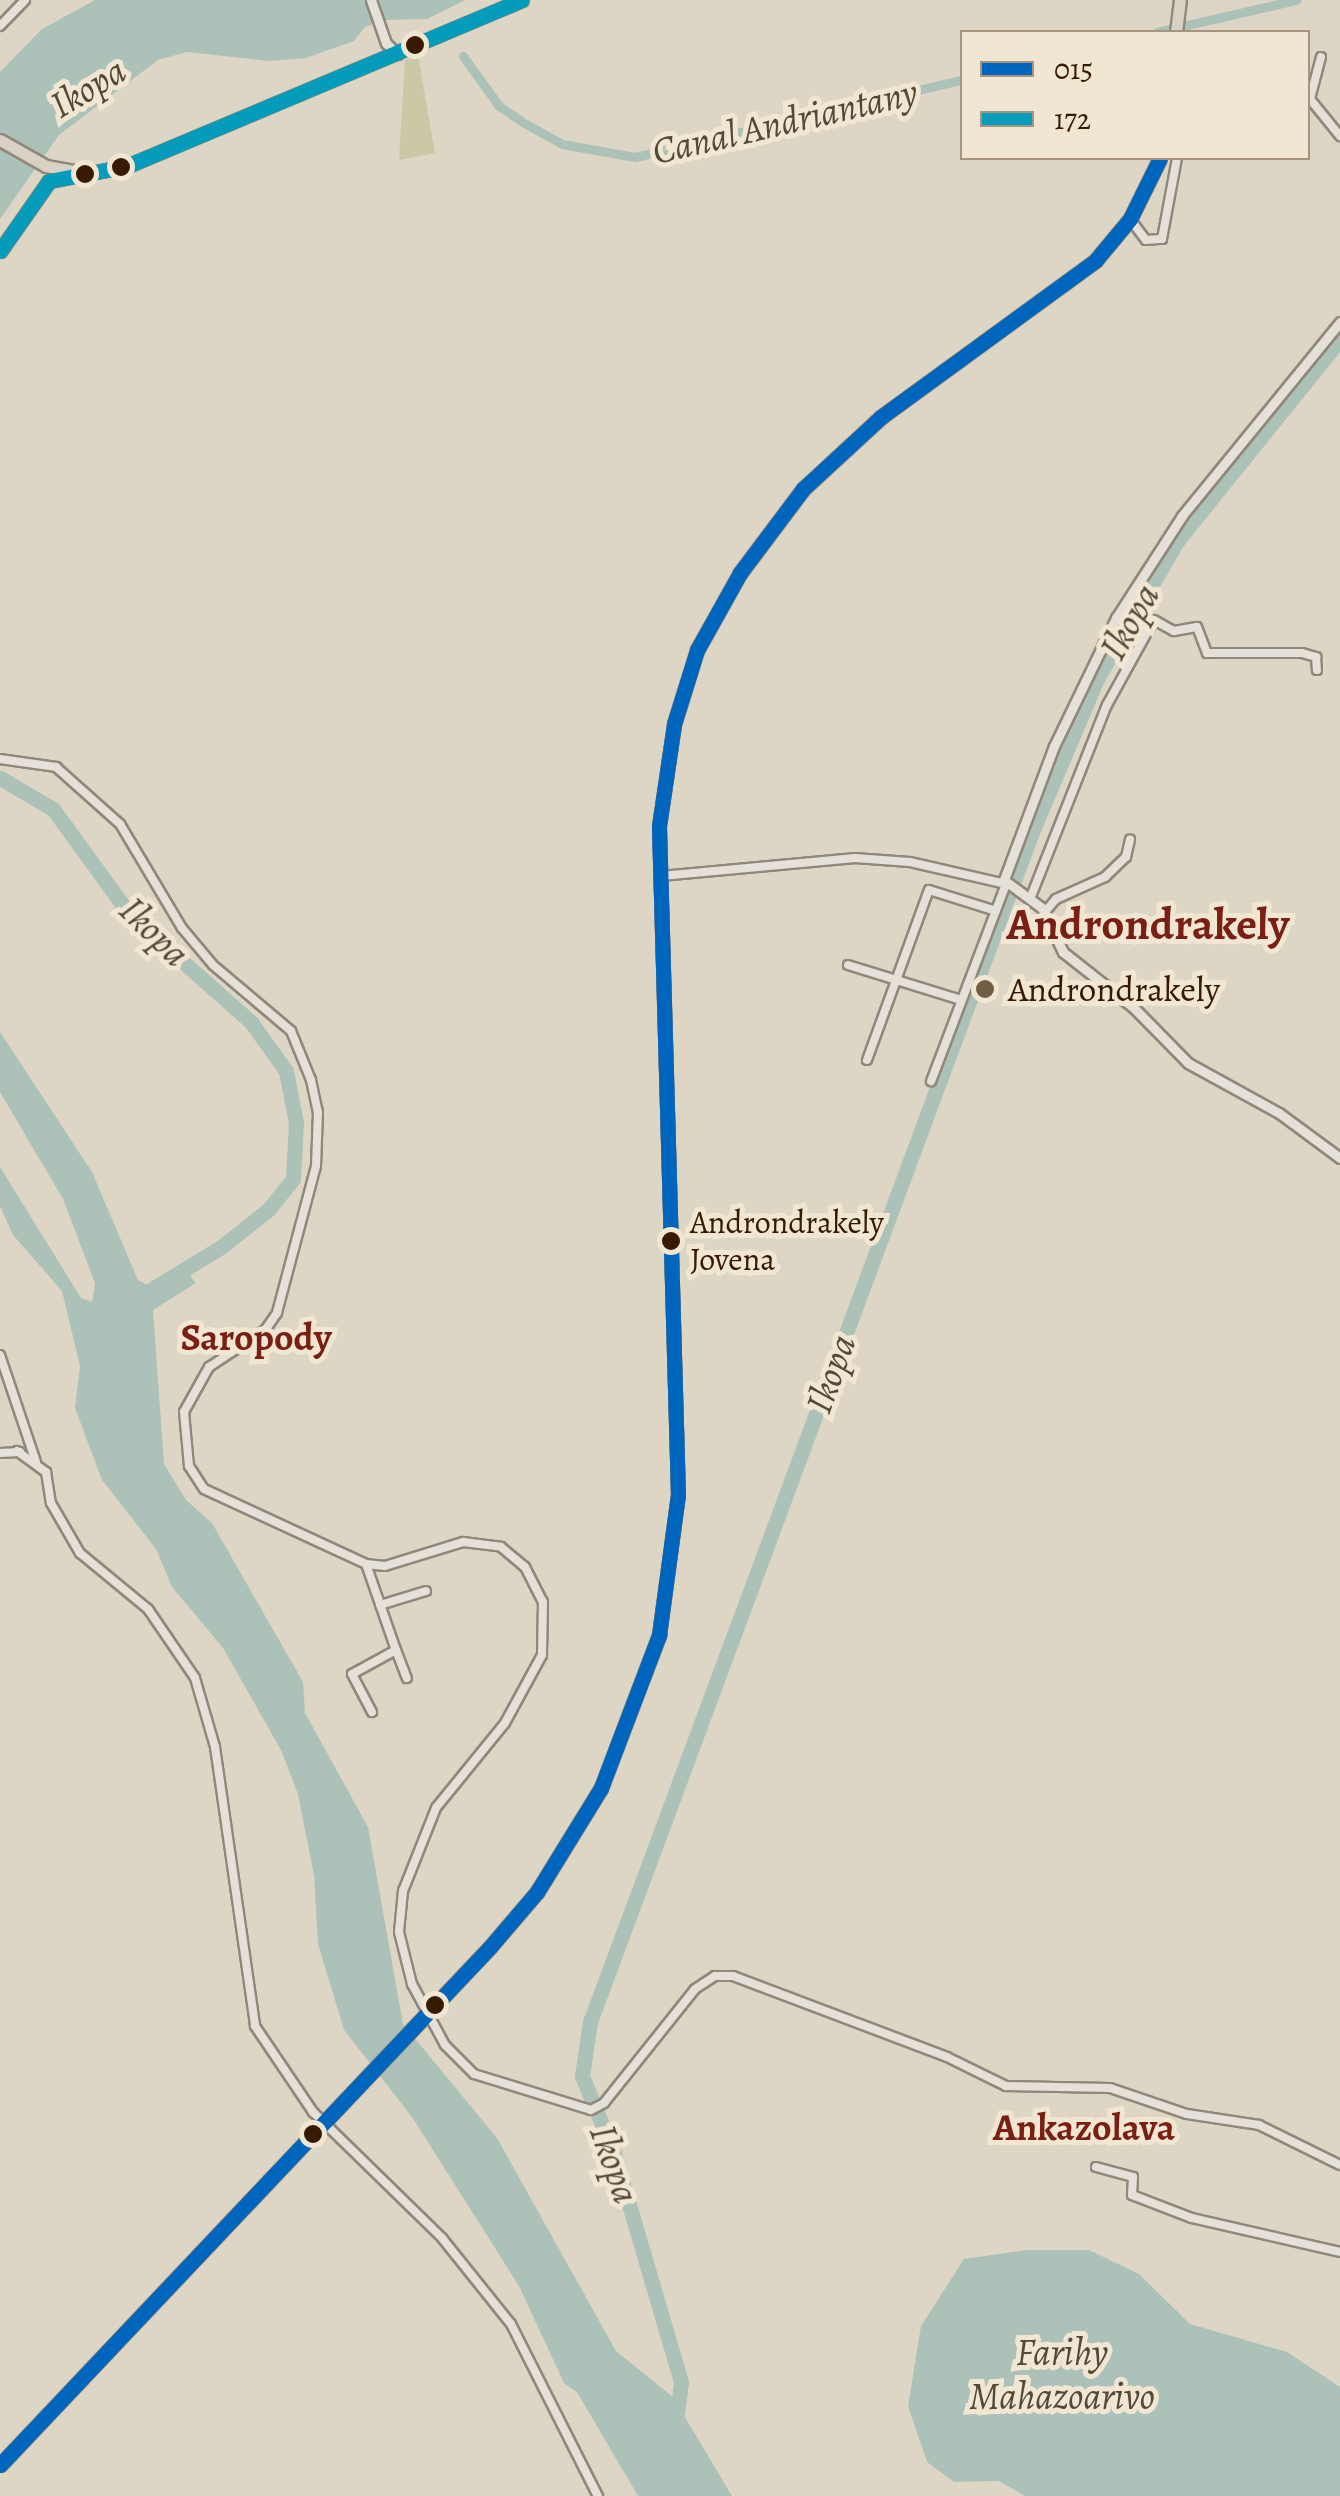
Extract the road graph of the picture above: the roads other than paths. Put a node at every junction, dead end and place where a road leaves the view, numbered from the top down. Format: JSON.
{"nodes":[{"id":1,"x":25,"y":0,"type":"edge"},
{"id":2,"x":371,"y":0,"type":"edge"},
{"id":3,"x":507,"y":0,"type":"edge"},
{"id":4,"x":522,"y":0,"type":"edge"},
{"id":5,"x":1179,"y":4,"type":"edge"},
{"id":6,"x":0,"y":26,"type":"edge"},
{"id":7,"x":1176,"y":29,"type":"edge"},
{"id":8,"x":395,"y":52,"type":"junction"},
{"id":9,"x":1321,"y":57,"type":"dead end"},
{"id":10,"x":1310,"y":96,"type":"edge"},
{"id":11,"x":1310,"y":101,"type":"edge"},
{"id":12,"x":1340,"y":136,"type":"edge"},
{"id":13,"x":0,"y":140,"type":"edge"},
{"id":14,"x":1159,"y":160,"type":"edge"},
{"id":15,"x":1177,"y":160,"type":"edge"},
{"id":16,"x":44,"y":165,"type":"junction"},
{"id":17,"x":44,"y":184,"type":"junction"},
{"id":18,"x":1130,"y":220,"type":"junction"},
{"id":19,"x":0,"y":251,"type":"edge"},
{"id":20,"x":1340,"y":322,"type":"edge"},
{"id":21,"x":1318,"y":670,"type":"dead end"},
{"id":22,"x":0,"y":759,"type":"edge"},
{"id":23,"x":1130,"y":839,"type":"dead end"},
{"id":24,"x":660,"y":876,"type":"junction"},
{"id":25,"x":1007,"y":886,"type":"junction"},
{"id":26,"x":1025,"y":896,"type":"junction"},
{"id":27,"x":996,"y":911,"type":"junction"},
{"id":28,"x":1045,"y":912,"type":"junction"},
{"id":29,"x":848,"y":965,"type":"dead end"},
{"id":30,"x":896,"y":980,"type":"junction"},
{"id":31,"x":961,"y":1000,"type":"junction"},
{"id":32,"x":867,"y":1060,"type":"dead end"},
{"id":33,"x":931,"y":1080,"type":"dead end"},
{"id":34,"x":1340,"y":1158,"type":"edge"},
{"id":35,"x":0,"y":1355,"type":"edge"},
{"id":36,"x":17,"y":1450,"type":"junction"},
{"id":37,"x":0,"y":1452,"type":"edge"},
{"id":38,"x":366,"y":1564,"type":"junction"},
{"id":39,"x":426,"y":1591,"type":"dead end"},
{"id":40,"x":380,"y":1605,"type":"junction"},
{"id":41,"x":396,"y":1650,"type":"junction"},
{"id":42,"x":407,"y":1678,"type":"dead end"},
{"id":43,"x":372,"y":1712,"type":"dead end"},
{"id":44,"x":423,"y":2019,"type":"junction"},
{"id":45,"x":325,"y":2124,"type":"junction"},
{"id":46,"x":1340,"y":2165,"type":"edge"},
{"id":47,"x":1096,"y":2167,"type":"dead end"},
{"id":48,"x":1340,"y":2252,"type":"edge"},
{"id":49,"x":0,"y":2465,"type":"edge"},
{"id":50,"x":598,"y":2496,"type":"edge"}],
"edges":[{"from":1,"to":6,"type":"street"},
{"from":2,"to":8,"type":"street"},
{"from":3,"to":8,"type":"main road"},
{"from":4,"to":8,"type":"main road"},
{"from":5,"to":7,"type":"main road"},
{"from":8,"to":16,"type":"main road"},
{"from":8,"to":17,"type":"main road"},
{"from":9,"to":10,"type":"street"},
{"from":11,"to":12,"type":"street"},
{"from":13,"to":16,"type":"main road"},
{"from":14,"to":18,"type":"main road"},
{"from":15,"to":18,"type":"street"},
{"from":16,"to":17,"type":"main road"},
{"from":17,"to":19,"type":"main road"},
{"from":18,"to":24,"type":"main road"},
{"from":20,"to":25,"type":"street"},
{"from":21,"to":26,"type":"street"},
{"from":22,"to":38,"type":"street"},
{"from":23,"to":28,"type":"street"},
{"from":24,"to":25,"type":"street"},
{"from":24,"to":44,"type":"main road"},
{"from":25,"to":26,"type":"street"},
{"from":25,"to":27,"type":"street"},
{"from":26,"to":28,"type":"street"},
{"from":27,"to":30,"type":"street"},
{"from":27,"to":31,"type":"street"},
{"from":28,"to":34,"type":"street"},
{"from":29,"to":30,"type":"street"},
{"from":30,"to":31,"type":"street"},
{"from":30,"to":32,"type":"street"},
{"from":31,"to":33,"type":"street"},
{"from":35,"to":36,"type":"street"},
{"from":36,"to":37,"type":"street"},
{"from":36,"to":45,"type":"street"},
{"from":38,"to":40,"type":"street"},
{"from":38,"to":44,"type":"street"},
{"from":39,"to":40,"type":"street"},
{"from":40,"to":41,"type":"street"},
{"from":41,"to":42,"type":"street"},
{"from":41,"to":43,"type":"street"},
{"from":44,"to":45,"type":"main road"},
{"from":44,"to":46,"type":"street"},
{"from":45,"to":49,"type":"main road"},
{"from":45,"to":50,"type":"street"},
{"from":47,"to":48,"type":"street"}]}
